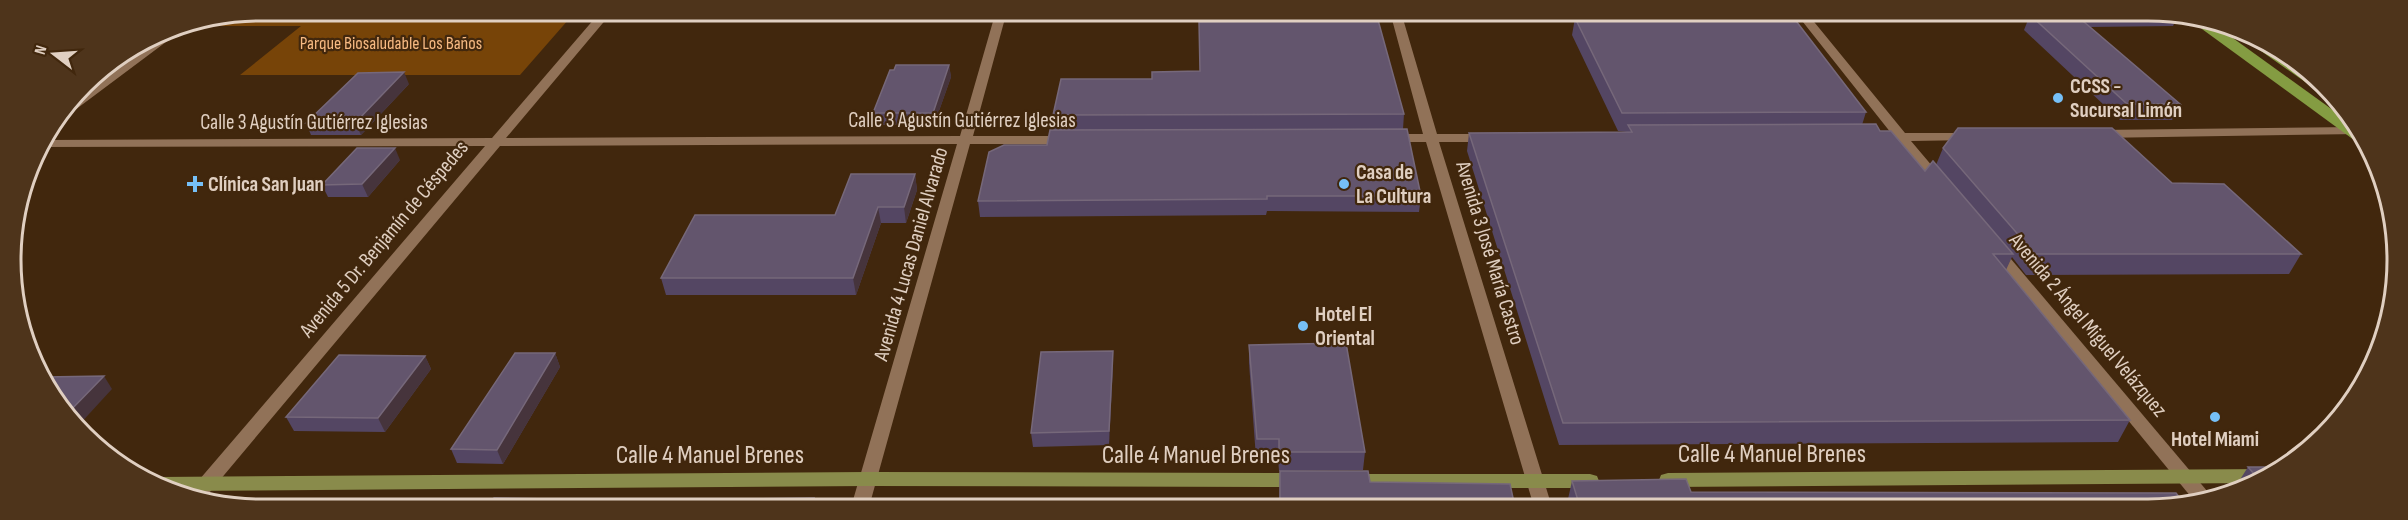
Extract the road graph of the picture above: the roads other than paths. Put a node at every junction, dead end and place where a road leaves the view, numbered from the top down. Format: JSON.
{"nodes":[{"id":1,"x":599,"y":21,"type":"edge"},
{"id":2,"x":999,"y":21,"type":"edge"},
{"id":3,"x":1398,"y":21,"type":"edge"},
{"id":4,"x":1807,"y":21,"type":"edge"},
{"id":5,"x":2212,"y":30,"type":"edge"},
{"id":6,"x":159,"y":44,"type":"edge"},
{"id":7,"x":85,"y":97,"type":"edge"},
{"id":8,"x":2346,"y":126,"type":"edge"},
{"id":9,"x":2350,"y":133,"type":"edge"},
{"id":10,"x":2079,"y":134,"type":"edge"},
{"id":11,"x":1984,"y":136,"type":"edge"},
{"id":12,"x":1865,"y":137,"type":"edge"},
{"id":13,"x":1900,"y":137,"type":"junction"},
{"id":14,"x":1371,"y":138,"type":"edge"},
{"id":15,"x":1431,"y":138,"type":"junction"},
{"id":16,"x":1502,"y":138,"type":"edge"},
{"id":17,"x":965,"y":140,"type":"junction"},
{"id":18,"x":1085,"y":140,"type":"edge"},
{"id":19,"x":497,"y":141,"type":"junction"},
{"id":20,"x":51,"y":144,"type":"edge"},
{"id":21,"x":1947,"y":192,"type":"edge"},
{"id":22,"x":1985,"y":238,"type":"edge"},
{"id":23,"x":2185,"y":476,"type":"junction"},
{"id":24,"x":2250,"y":476,"type":"edge"},
{"id":25,"x":868,"y":479,"type":"junction"},
{"id":26,"x":1654,"y":480,"type":"edge"},
{"id":27,"x":1536,"y":481,"type":"junction"},
{"id":28,"x":1607,"y":481,"type":"edge"},
{"id":29,"x":200,"y":490,"type":"edge"},
{"id":30,"x":2199,"y":493,"type":"edge"},
{"id":31,"x":862,"y":499,"type":"edge"},
{"id":32,"x":1541,"y":499,"type":"edge"}],
"edges":[{"from":1,"to":19,"type":"street","name":"Avenida 5 Dr. Benjamín de Céspedes"},
{"from":2,"to":17,"type":"street","name":"Avenida 4 Lucas Daniel Alvarado"},
{"from":3,"to":15,"type":"street","name":"Avenida 3 José María Castro"},
{"from":4,"to":13,"type":"street"},
{"from":5,"to":8,"type":"highway"},
{"from":6,"to":7,"type":"street"},
{"from":9,"to":10,"type":"street"},
{"from":11,"to":13,"type":"street"},
{"from":12,"to":13,"type":"street"},
{"from":13,"to":21,"type":"street"},
{"from":14,"to":15,"type":"street"},
{"from":15,"to":16,"type":"street"},
{"from":15,"to":27,"type":"street","name":"Avenida 3 José María Castro"},
{"from":17,"to":18,"type":"street","name":"Calle 3 Agustín Gutiérrez Iglesias"},
{"from":17,"to":19,"type":"street","name":"Calle 3 Agustín Gutiérrez Iglesias"},
{"from":17,"to":25,"type":"street","name":"Avenida 4 Lucas Daniel Alvarado"},
{"from":19,"to":20,"type":"street","name":"Calle 3 Agustín Gutiérrez Iglesias"},
{"from":19,"to":29,"type":"street","name":"Avenida 5 Dr. Benjamín de Céspedes"},
{"from":22,"to":23,"type":"street","name":"Avenida 2 Ángel Miguel Velázquez"},
{"from":23,"to":24,"type":"main road","name":"Calle 4 Manuel Brenes"},
{"from":23,"to":26,"type":"main road","name":"Calle 4 Manuel Brenes"},
{"from":23,"to":30,"type":"street","name":"Avenida 2 Ángel Miguel Velázquez"},
{"from":25,"to":27,"type":"main road","name":"Calle 4 Manuel Brenes"},
{"from":25,"to":29,"type":"main road","name":"Calle 4 Manuel Brenes"},
{"from":25,"to":31,"type":"street","name":"Avenida 4 Lucas Daniel Alvarado"},
{"from":27,"to":28,"type":"main road","name":"Calle 4 Manuel Brenes"},
{"from":27,"to":32,"type":"street","name":"Avenida 3 José María Castro"}]}
